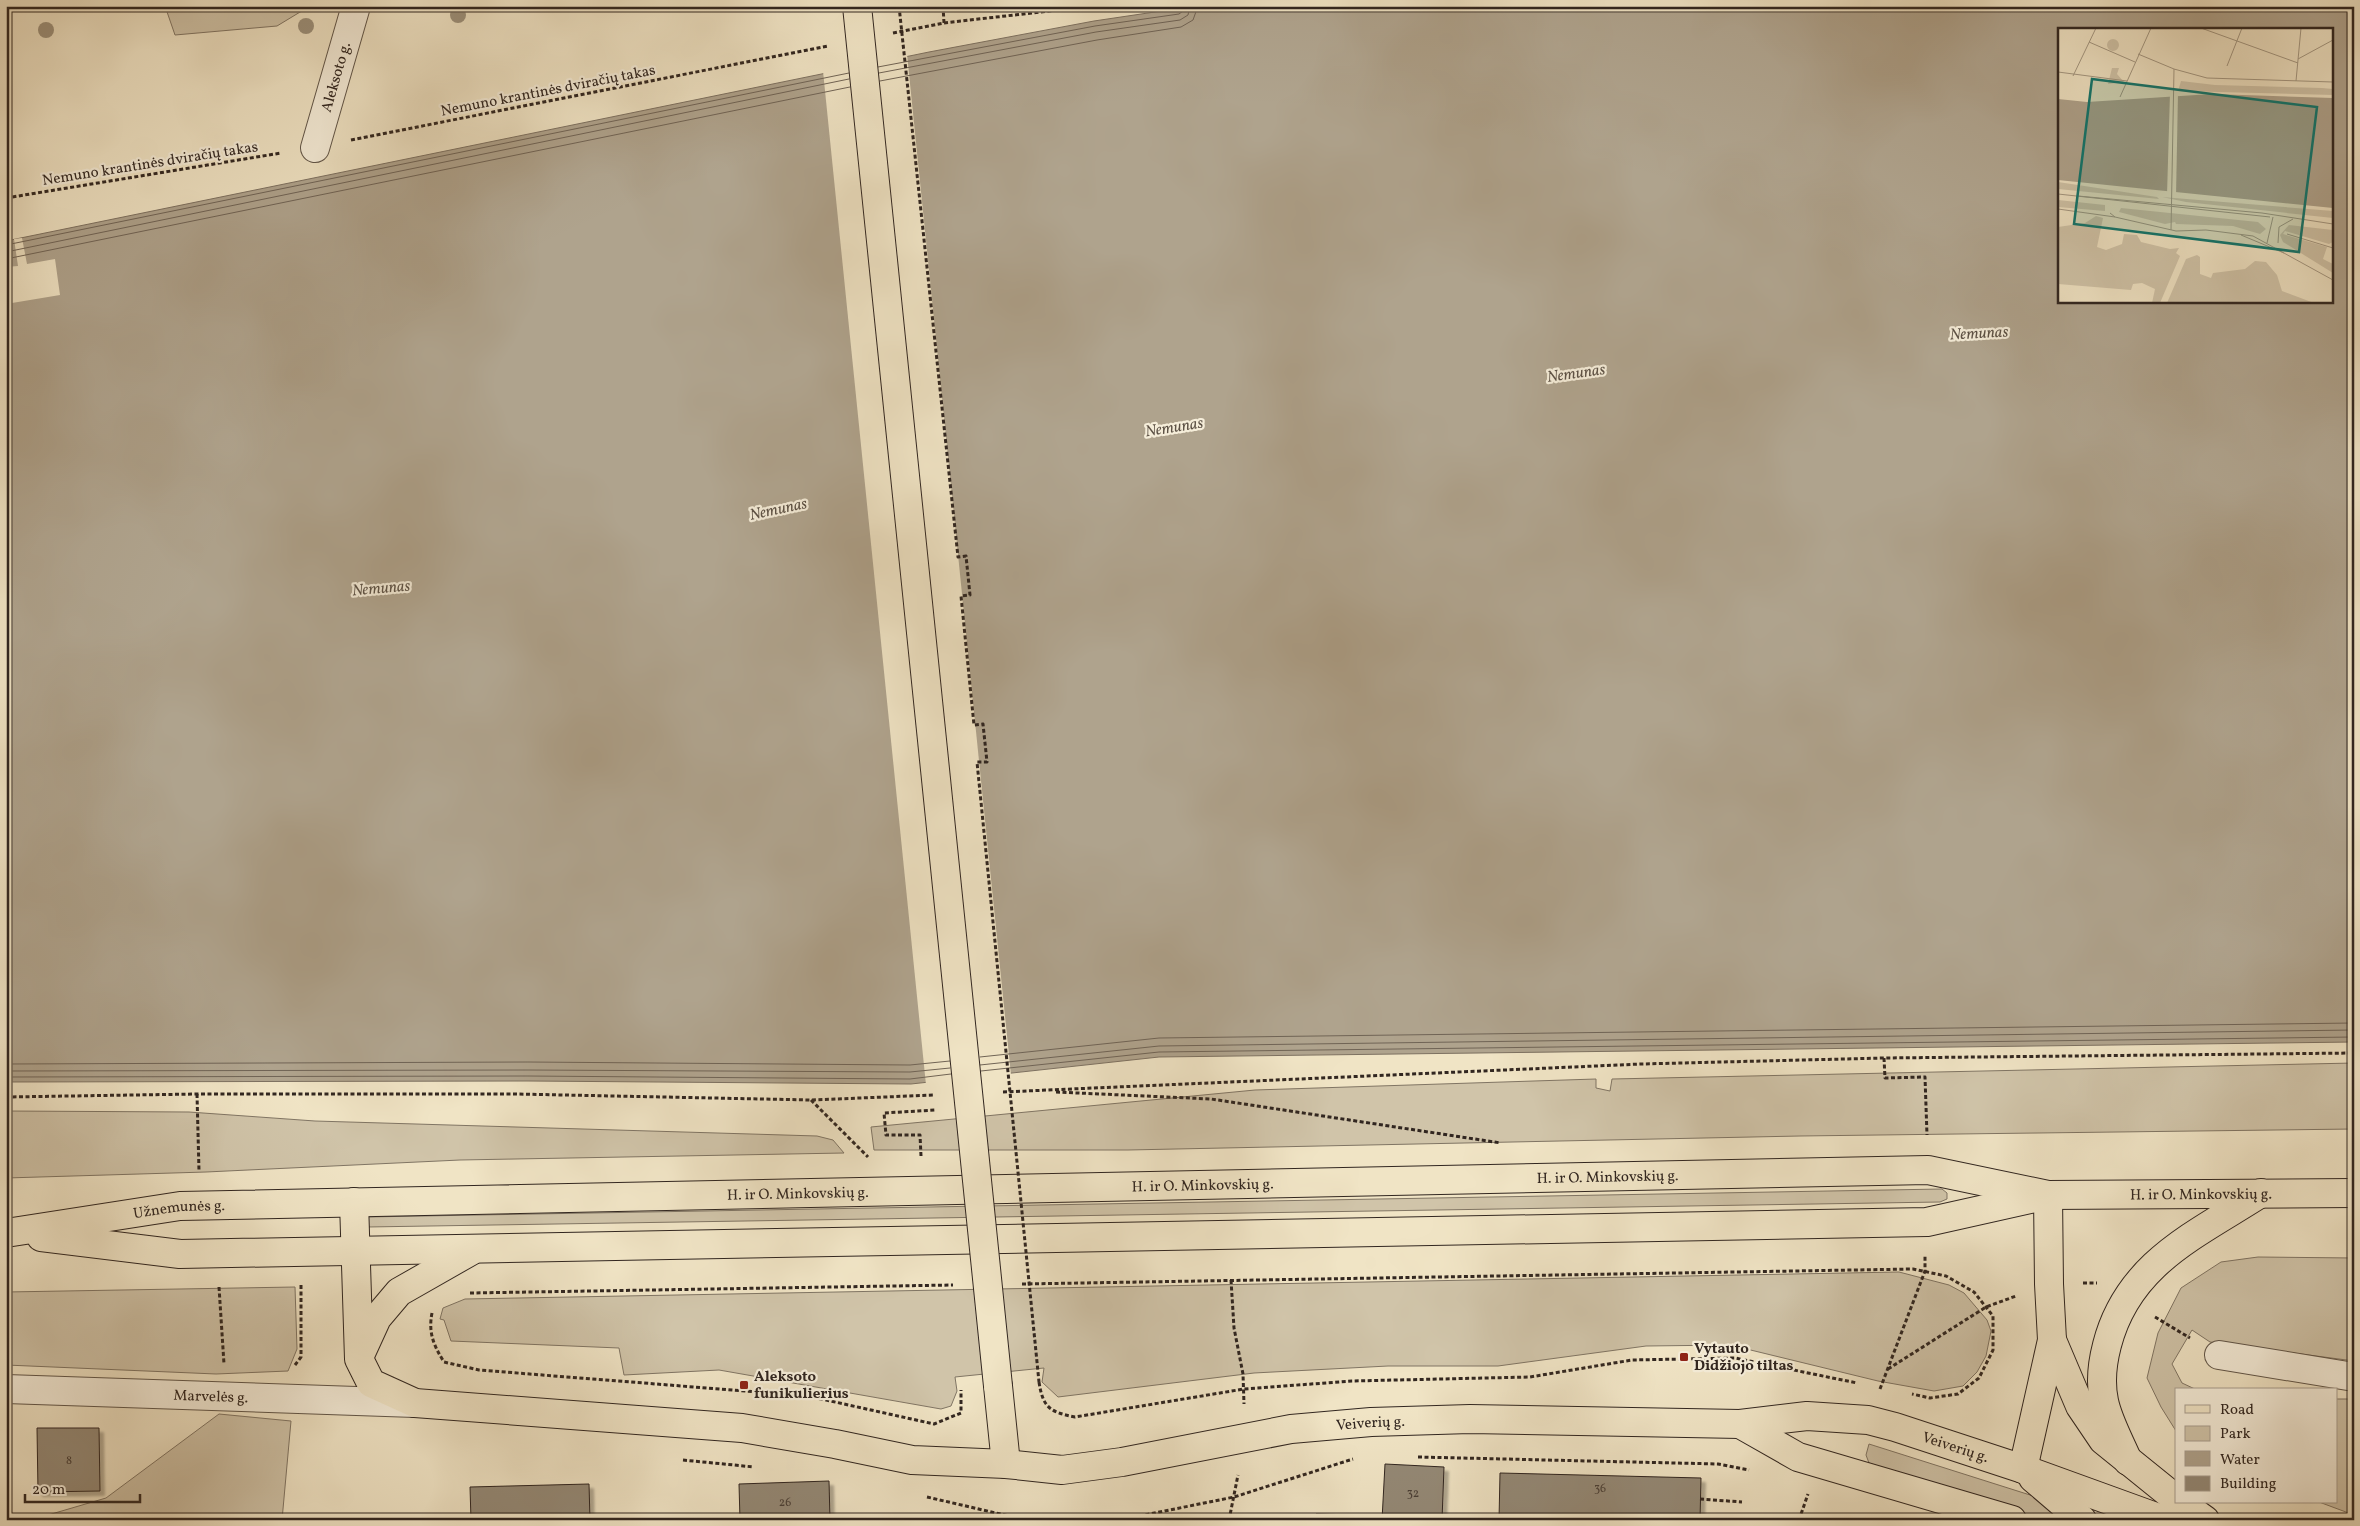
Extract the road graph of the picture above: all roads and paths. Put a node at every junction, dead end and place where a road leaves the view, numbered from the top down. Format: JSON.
{"nodes":[{"id":1,"x":356,"y":6,"type":"edge"},
{"id":2,"x":858,"y":6,"type":"edge"},
{"id":3,"x":899,"y":6,"type":"edge"},
{"id":4,"x":943,"y":6,"type":"edge"},
{"id":5,"x":1093,"y":6,"type":"edge"},
{"id":6,"x":944,"y":23,"type":"junction"},
{"id":7,"x":886,"y":34,"type":"dead end"},
{"id":8,"x":838,"y":44,"type":"dead end"},
{"id":9,"x":315,"y":148,"type":"junction"},
{"id":10,"x":6,"y":198,"type":"edge"},
{"id":11,"x":2354,"y":1052,"type":"edge"},
{"id":12,"x":1884,"y":1058,"type":"junction"},
{"id":13,"x":1035,"y":1091,"type":"junction"},
{"id":14,"x":996,"y":1092,"type":"dead end"},
{"id":15,"x":197,"y":1094,"type":"junction"},
{"id":16,"x":938,"y":1095,"type":"dead end"},
{"id":17,"x":6,"y":1097,"type":"edge"},
{"id":18,"x":811,"y":1100,"type":"junction"},
{"id":19,"x":969,"y":1107,"type":"junction"},
{"id":20,"x":1503,"y":1143,"type":"dead end"},
{"id":21,"x":1928,"y":1144,"type":"dead end"},
{"id":22,"x":922,"y":1162,"type":"dead end"},
{"id":23,"x":873,"y":1163,"type":"dead end"},
{"id":24,"x":199,"y":1180,"type":"dead end"},
{"id":25,"x":2261,"y":1193,"type":"junction"},
{"id":26,"x":2354,"y":1194,"type":"edge"},
{"id":27,"x":2048,"y":1195,"type":"junction"},
{"id":28,"x":354,"y":1202,"type":"junction"},
{"id":29,"x":6,"y":1233,"type":"edge"},
{"id":30,"x":473,"y":1249,"type":"junction"},
{"id":31,"x":355,"y":1251,"type":"junction"},
{"id":32,"x":219,"y":1279,"type":"dead end"},
{"id":33,"x":301,"y":1280,"type":"dead end"},
{"id":34,"x":1231,"y":1280,"type":"junction"},
{"id":35,"x":1013,"y":1284,"type":"dead end"},
{"id":36,"x":954,"y":1285,"type":"dead end"},
{"id":37,"x":468,"y":1293,"type":"dead end"},
{"id":38,"x":434,"y":1306,"type":"dead end"},
{"id":39,"x":1986,"y":1307,"type":"junction"},
{"id":40,"x":2149,"y":1313,"type":"dead end"},
{"id":41,"x":2052,"y":1340,"type":"junction"},
{"id":42,"x":2219,"y":1355,"type":"joint"},
{"id":43,"x":359,"y":1359,"type":"junction"},
{"id":44,"x":292,"y":1369,"type":"dead end"},
{"id":45,"x":1887,"y":1370,"type":"dead end"},
{"id":46,"x":2354,"y":1377,"type":"edge"},
{"id":47,"x":225,"y":1384,"type":"junction"},
{"id":48,"x":1861,"y":1384,"type":"dead end"},
{"id":49,"x":1870,"y":1386,"type":"dead end"},
{"id":50,"x":6,"y":1389,"type":"edge"},
{"id":51,"x":1244,"y":1389,"type":"junction"},
{"id":52,"x":961,"y":1390,"type":"dead end"},
{"id":53,"x":1888,"y":1390,"type":"dead end"},
{"id":54,"x":1905,"y":1393,"type":"dead end"},
{"id":55,"x":415,"y":1403,"type":"junction"},
{"id":56,"x":1740,"y":1424,"type":"junction"},
{"id":57,"x":1412,"y":1457,"type":"dead end"},
{"id":58,"x":1355,"y":1459,"type":"dead end"},
{"id":59,"x":2128,"y":1461,"type":"junction"},
{"id":60,"x":1006,"y":1464,"type":"junction"},
{"id":61,"x":2023,"y":1469,"type":"junction"},
{"id":62,"x":1750,"y":1470,"type":"dead end"},
{"id":63,"x":1234,"y":1497,"type":"junction"},
{"id":64,"x":2175,"y":1498,"type":"edge"},
{"id":65,"x":1700,"y":1499,"type":"dead end"},
{"id":66,"x":1742,"y":1502,"type":"dead end"},
{"id":67,"x":2183,"y":1504,"type":"edge"},
{"id":68,"x":1120,"y":1520,"type":"edge"},
{"id":69,"x":1229,"y":1520,"type":"edge"},
{"id":70,"x":2012,"y":1520,"type":"edge"},
{"id":71,"x":2082,"y":1520,"type":"edge"},
{"id":72,"x":2164,"y":1520,"type":"edge"},
{"id":73,"x":2204,"y":1520,"type":"edge"}],
"edges":[{"from":1,"to":9,"type":"street","name":"Aleksoto g."},
{"from":2,"to":19,"type":"main road","bridge":true},
{"from":3,"to":51,"type":"path","bridge":true},
{"from":4,"to":6,"type":"path"},
{"from":5,"to":6,"type":"path"},
{"from":6,"to":7,"type":"path"},
{"from":8,"to":9,"type":"path","name":"Nemuno krantinės dviračių takas"},
{"from":9,"to":10,"type":"path","name":"Nemuno krantinės dviračių takas"},
{"from":11,"to":12,"type":"path"},
{"from":12,"to":13,"type":"path"},
{"from":12,"to":21,"type":"path"},
{"from":13,"to":14,"type":"path"},
{"from":13,"to":20,"type":"path"},
{"from":15,"to":17,"type":"path"},
{"from":15,"to":18,"type":"path"},
{"from":15,"to":24,"type":"path"},
{"from":16,"to":18,"type":"path"},
{"from":18,"to":23,"type":"path"},
{"from":19,"to":22,"type":"path"},
{"from":19,"to":60,"type":"main road","bridge":true},
{"from":25,"to":26,"type":"main road","name":"H. ir O. Minkovskių g."},
{"from":25,"to":27,"type":"main road","name":"H. ir O. Minkovskių g."},
{"from":25,"to":59,"type":"main road"},
{"from":27,"to":28,"type":"main road","name":"H. ir O. Minkovskių g."},
{"from":27,"to":30,"type":"main road","name":"H. ir O. Minkovskių g."},
{"from":27,"to":41,"type":"main road"},
{"from":28,"to":29,"type":"main road","name":"Užnemunės g."},
{"from":28,"to":31,"type":"main road"},
{"from":29,"to":31,"type":"main road","name":"Užnemunės g."},
{"from":30,"to":31,"type":"main road","name":"H. ir O. Minkovskių g."},
{"from":30,"to":43,"type":"main road"},
{"from":31,"to":43,"type":"main road"},
{"from":32,"to":47,"type":"path"},
{"from":33,"to":44,"type":"path"},
{"from":34,"to":35,"type":"path"},
{"from":34,"to":39,"type":"path"},
{"from":34,"to":51,"type":"path"},
{"from":36,"to":37,"type":"path"},
{"from":38,"to":52,"type":"path"},
{"from":39,"to":45,"type":"path"},
{"from":39,"to":54,"type":"path"},
{"from":40,"to":42,"type":"path"},
{"from":41,"to":59,"type":"main road"},
{"from":41,"to":61,"type":"main road"},
{"from":42,"to":46,"type":"street"},
{"from":43,"to":55,"type":"main road"},
{"from":47,"to":50,"type":"street","name":"Marvelės g."},
{"from":47,"to":55,"type":"street","name":"Marvelės g."},
{"from":48,"to":51,"type":"path"},
{"from":49,"to":53,"type":"path"},
{"from":55,"to":60,"type":"main road","name":"Veiverių g."},
{"from":56,"to":60,"type":"main road","name":"Veiverių g."},
{"from":56,"to":61,"type":"main road","name":"Veiverių g."},
{"from":56,"to":70,"type":"main road","name":"Veiverių g."},
{"from":57,"to":62,"type":"path"},
{"from":58,"to":63,"type":"path"},
{"from":59,"to":64,"type":"main road"},
{"from":61,"to":71,"type":"main road"},
{"from":61,"to":72,"type":"main road","name":"Veiverių g."},
{"from":63,"to":68,"type":"path"},
{"from":63,"to":69,"type":"path"},
{"from":65,"to":66,"type":"path"},
{"from":67,"to":73,"type":"main road"}]}
